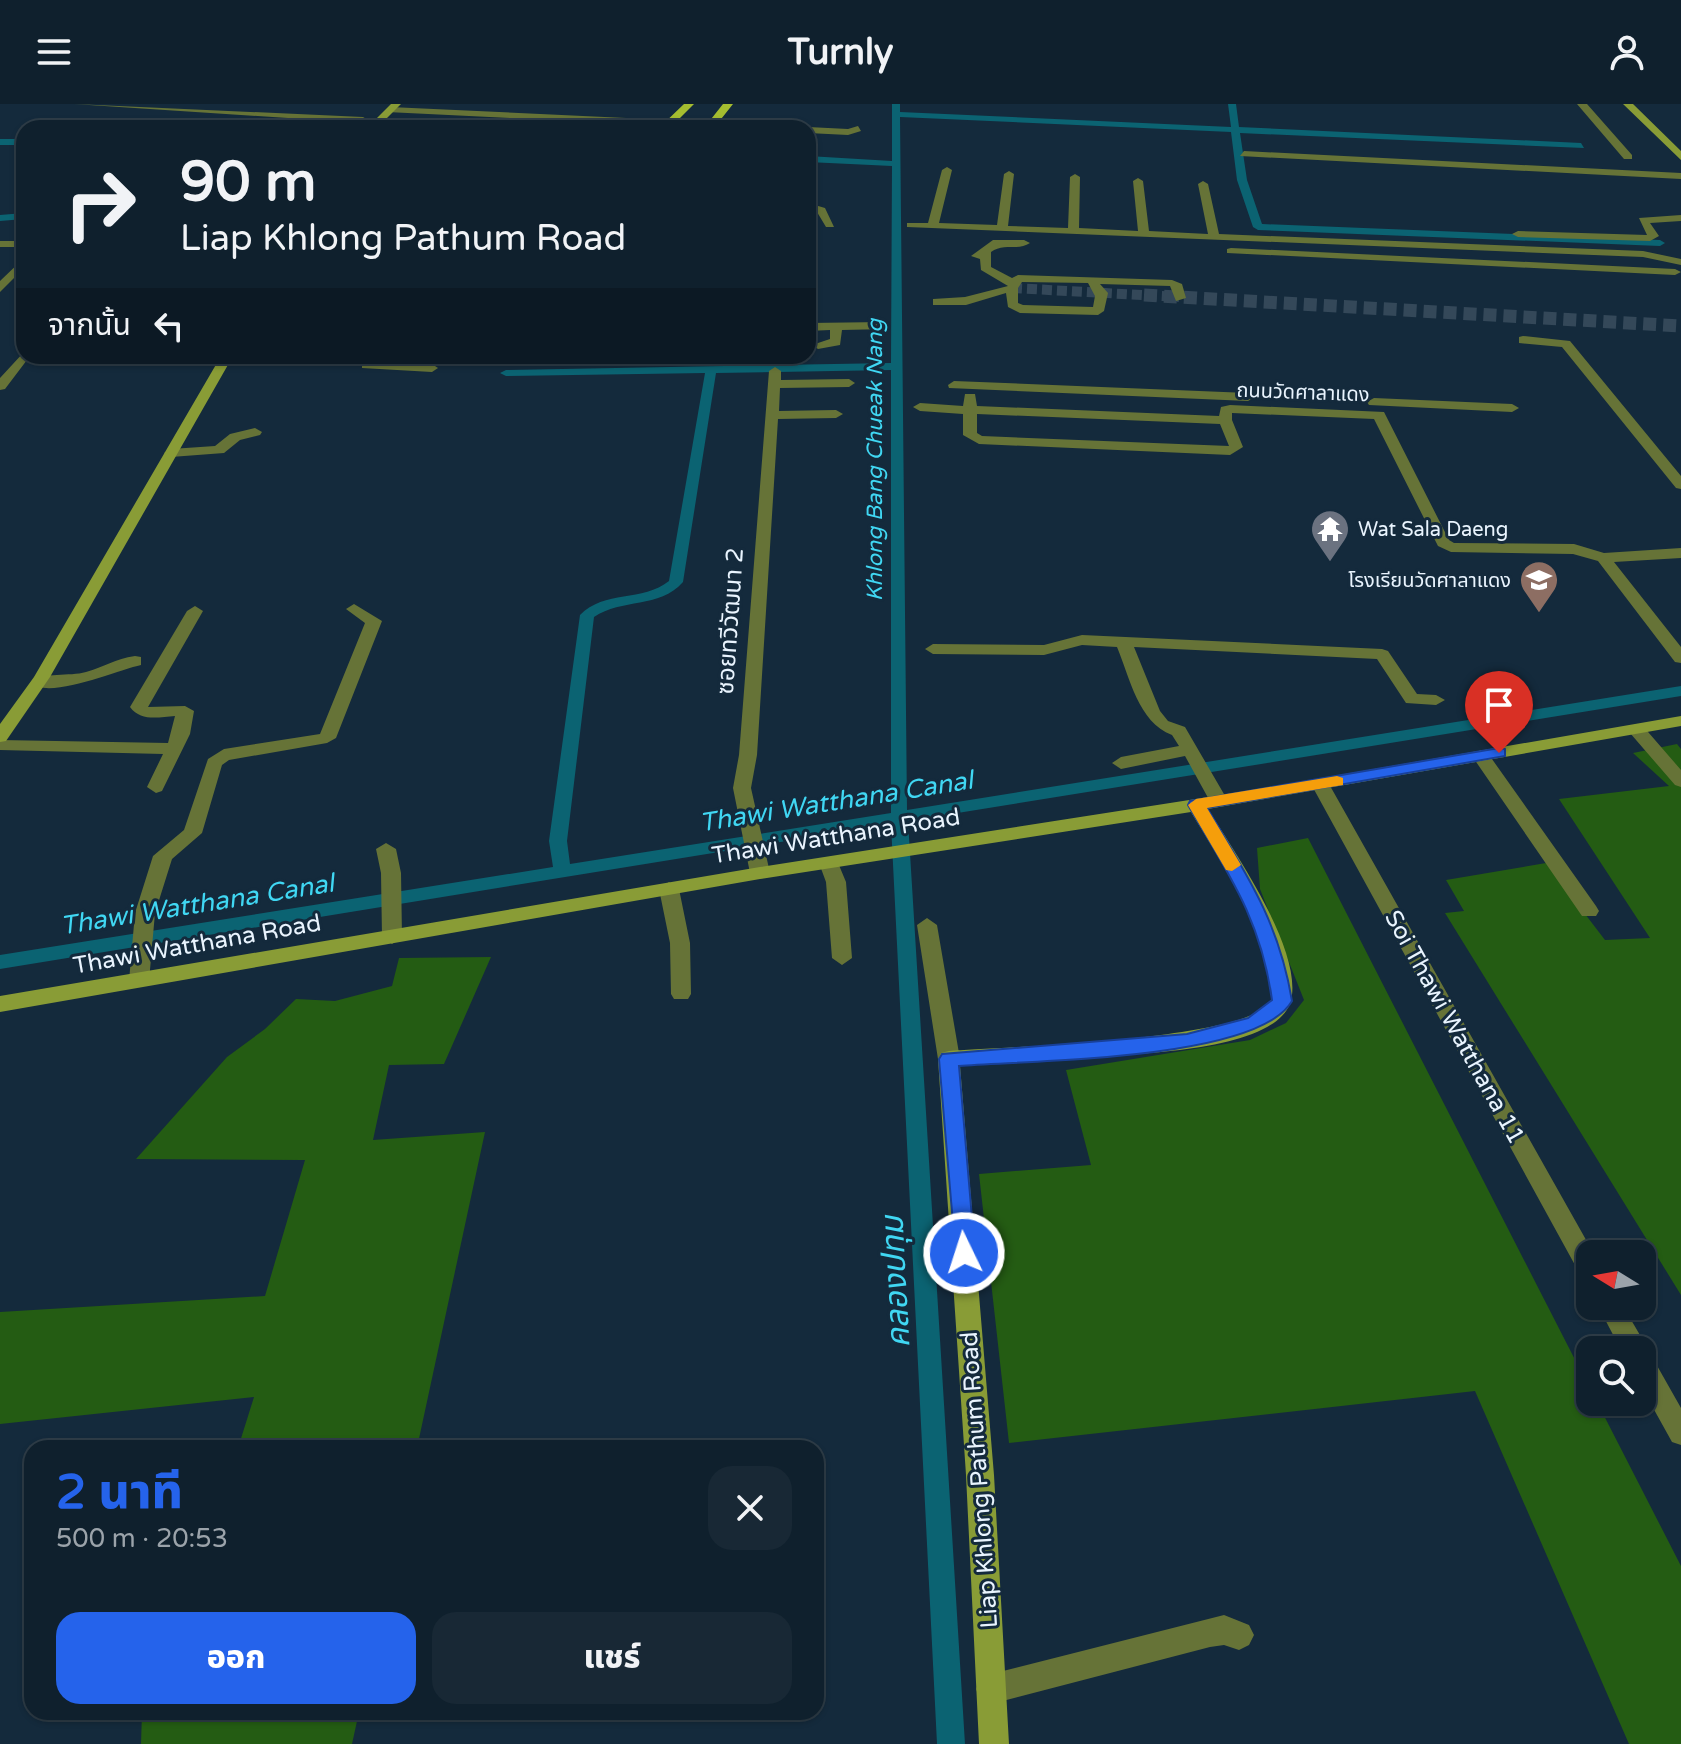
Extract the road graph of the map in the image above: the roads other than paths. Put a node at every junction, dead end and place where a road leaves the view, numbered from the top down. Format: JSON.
{"nodes":[{"id":1,"x":79,"y":104,"type":"edge"},
{"id":2,"x":689,"y":104,"type":"edge"},
{"id":3,"x":728,"y":104,"type":"edge"},
{"id":4,"x":1582,"y":104,"type":"edge"},
{"id":5,"x":1628,"y":104,"type":"edge"},
{"id":6,"x":391,"y":109,"type":"edge"},
{"id":7,"x":363,"y":120,"type":"joint"},
{"id":8,"x":570,"y":120,"type":"edge"},
{"id":9,"x":673,"y":120,"type":"edge"},
{"id":10,"x":715,"y":120,"type":"edge"},
{"id":11,"x":858,"y":129,"type":"dead end"},
{"id":12,"x":816,"y":130,"type":"edge"},
{"id":13,"x":1244,"y":154,"type":"dead end"},
{"id":14,"x":1628,"y":157,"type":"dead end"},
{"id":15,"x":1681,"y":157,"type":"edge"},
{"id":16,"x":947,"y":170,"type":"dead end"},
{"id":17,"x":1009,"y":174,"type":"dead end"},
{"id":18,"x":1681,"y":176,"type":"edge"},
{"id":19,"x":1075,"y":177,"type":"dead end"},
{"id":20,"x":1138,"y":181,"type":"dead end"},
{"id":21,"x":1203,"y":184,"type":"dead end"},
{"id":22,"x":816,"y":208,"type":"edge"},
{"id":23,"x":1681,"y":218,"type":"edge"},
{"id":24,"x":830,"y":225,"type":"dead end"},
{"id":25,"x":911,"y":225,"type":"dead end"},
{"id":26,"x":933,"y":226,"type":"junction"},
{"id":27,"x":1002,"y":229,"type":"junction"},
{"id":28,"x":1073,"y":231,"type":"junction"},
{"id":29,"x":1144,"y":234,"type":"junction"},
{"id":30,"x":1518,"y":234,"type":"dead end"},
{"id":31,"x":1214,"y":237,"type":"junction"},
{"id":32,"x":1680,"y":264,"type":"edge"},
{"id":33,"x":16,"y":270,"type":"edge"},
{"id":34,"x":1013,"y":285,"type":"junction"},
{"id":35,"x":0,"y":288,"type":"edge"},
{"id":36,"x":1097,"y":289,"type":"junction"},
{"id":37,"x":1131,"y":290,"type":"dead end"},
{"id":38,"x":937,"y":302,"type":"dead end"},
{"id":39,"x":836,"y":326,"type":"junction"},
{"id":40,"x":884,"y":326,"type":"dead end"},
{"id":41,"x":816,"y":327,"type":"edge"},
{"id":42,"x":1523,"y":340,"type":"dead end"},
{"id":43,"x":818,"y":345,"type":"dead end"},
{"id":44,"x":18,"y":364,"type":"edge"},
{"id":45,"x":222,"y":364,"type":"edge"},
{"id":46,"x":366,"y":365,"type":"edge"},
{"id":47,"x":432,"y":368,"type":"dead end"},
{"id":48,"x":849,"y":383,"type":"dead end"},
{"id":49,"x":954,"y":385,"type":"dead end"},
{"id":50,"x":0,"y":386,"type":"edge"},
{"id":51,"x":970,"y":386,"type":"junction"},
{"id":52,"x":1264,"y":404,"type":"junction"},
{"id":53,"x":920,"y":407,"type":"dead end"},
{"id":54,"x":1377,"y":408,"type":"junction"},
{"id":55,"x":1512,"y":408,"type":"dead end"},
{"id":56,"x":970,"y":410,"type":"junction"},
{"id":57,"x":836,"y":414,"type":"dead end"},
{"id":58,"x":773,"y":415,"type":"junction"},
{"id":59,"x":1225,"y":420,"type":"junction"},
{"id":60,"x":255,"y":432,"type":"dead end"},
{"id":61,"x":171,"y":453,"type":"junction"},
{"id":62,"x":1681,"y":485,"type":"edge"},
{"id":63,"x":1681,"y":553,"type":"edge"},
{"id":64,"x":1603,"y":558,"type":"junction"},
{"id":65,"x":354,"y":609,"type":"dead end"},
{"id":66,"x":195,"y":611,"type":"dead end"},
{"id":67,"x":1123,"y":641,"type":"junction"},
{"id":68,"x":933,"y":649,"type":"dead end"},
{"id":69,"x":1681,"y":658,"type":"edge"},
{"id":70,"x":135,"y":661,"type":"dead end"},
{"id":71,"x":39,"y":683,"type":"junction"},
{"id":72,"x":1436,"y":700,"type":"dead end"},
{"id":73,"x":1681,"y":721,"type":"edge"},
{"id":74,"x":1636,"y":729,"type":"junction"},
{"id":75,"x":0,"y":737,"type":"edge"},
{"id":76,"x":0,"y":745,"type":"edge"},
{"id":77,"x":173,"y":749,"type":"junction"},
{"id":78,"x":1189,"y":751,"type":"junction"},
{"id":79,"x":1481,"y":756,"type":"junction"},
{"id":80,"x":1121,"y":763,"type":"dead end"},
{"id":81,"x":1681,"y":781,"type":"edge"},
{"id":82,"x":1320,"y":784,"type":"junction"},
{"id":83,"x":156,"y":787,"type":"dead end"},
{"id":84,"x":1209,"y":797,"type":"junction"},
{"id":85,"x":386,"y":849,"type":"dead end"},
{"id":86,"x":829,"y":863,"type":"junction"},
{"id":87,"x":758,"y":864,"type":"junction"},
{"id":88,"x":669,"y":889,"type":"junction"},
{"id":89,"x":1589,"y":911,"type":"dead end"},
{"id":90,"x":927,"y":925,"type":"dead end"},
{"id":91,"x":391,"y":930,"type":"junction"},
{"id":92,"x":842,"y":958,"type":"dead end"},
{"id":93,"x":139,"y":981,"type":"junction"},
{"id":94,"x":681,"y":994,"type":"dead end"},
{"id":95,"x":0,"y":1004,"type":"edge"},
{"id":96,"x":949,"y":1059,"type":"junction"},
{"id":97,"x":1576,"y":1244,"type":"edge"},
{"id":98,"x":1656,"y":1388,"type":"edge"},
{"id":99,"x":1681,"y":1433,"type":"edge"},
{"id":100,"x":1239,"y":1635,"type":"dead end"},
{"id":101,"x":991,"y":1689,"type":"junction"},
{"id":102,"x":994,"y":1744,"type":"edge"}],
"edges":[{"from":1,"to":7,"type":"street"},
{"from":2,"to":9,"type":"main road"},
{"from":3,"to":10,"type":"main road"},
{"from":4,"to":14,"type":"street"},
{"from":5,"to":15,"type":"street"},
{"from":6,"to":7,"type":"street"},
{"from":6,"to":8,"type":"street"},
{"from":11,"to":12,"type":"street"},
{"from":13,"to":18,"type":"street"},
{"from":16,"to":26,"type":"street"},
{"from":17,"to":27,"type":"street"},
{"from":19,"to":28,"type":"street"},
{"from":20,"to":29,"type":"street"},
{"from":21,"to":31,"type":"street"},
{"from":22,"to":24,"type":"street"},
{"from":23,"to":30,"type":"street"},
{"from":25,"to":26,"type":"street"},
{"from":26,"to":27,"type":"street"},
{"from":27,"to":28,"type":"street"},
{"from":28,"to":29,"type":"street"},
{"from":29,"to":31,"type":"street"},
{"from":31,"to":32,"type":"street"},
{"from":32,"to":34,"type":"street"},
{"from":33,"to":35,"type":"street"},
{"from":34,"to":36,"type":"street"},
{"from":34,"to":36,"type":"street"},
{"from":34,"to":38,"type":"street"},
{"from":36,"to":37,"type":"street"},
{"from":39,"to":40,"type":"street"},
{"from":39,"to":41,"type":"street"},
{"from":39,"to":43,"type":"street"},
{"from":42,"to":62,"type":"street"},
{"from":44,"to":50,"type":"street"},
{"from":45,"to":61,"type":"street"},
{"from":46,"to":47,"type":"street"},
{"from":48,"to":58,"type":"street","name":"ซอยทวีวัฒนา 2"},
{"from":49,"to":51,"type":"street"},
{"from":51,"to":52,"type":"street"},
{"from":51,"to":56,"type":"street"},
{"from":52,"to":54,"type":"street","name":"ถนนวัดศาลาแดง"},
{"from":52,"to":59,"type":"street","name":"ถนนวัดศาลาแดง"},
{"from":53,"to":56,"type":"street"},
{"from":54,"to":55,"type":"street"},
{"from":54,"to":64,"type":"street","name":"ถนนวัดศาลาแดง"},
{"from":56,"to":59,"type":"street"},
{"from":56,"to":59,"type":"street","name":"ถนนวัดศาลาแดง"},
{"from":57,"to":58,"type":"street"},
{"from":58,"to":87,"type":"street","name":"ซอยทวีวัฒนา 2"},
{"from":60,"to":61,"type":"street"},
{"from":61,"to":71,"type":"street"},
{"from":63,"to":64,"type":"street","name":"ถนนวัดศาลาแดง"},
{"from":64,"to":69,"type":"street"},
{"from":65,"to":93,"type":"street"},
{"from":66,"to":77,"type":"street"},
{"from":67,"to":68,"type":"street"},
{"from":67,"to":72,"type":"street"},
{"from":67,"to":78,"type":"street"},
{"from":70,"to":71,"type":"street"},
{"from":71,"to":75,"type":"street"},
{"from":73,"to":74,"type":"street","name":"Thawi Watthana Road"},
{"from":74,"to":79,"type":"street","name":"Thawi Watthana Road"},
{"from":74,"to":81,"type":"street"},
{"from":76,"to":77,"type":"street"},
{"from":77,"to":83,"type":"street"},
{"from":78,"to":80,"type":"street"},
{"from":78,"to":84,"type":"street"},
{"from":79,"to":82,"type":"street","name":"Thawi Watthana Road"},
{"from":79,"to":89,"type":"street"},
{"from":82,"to":84,"type":"street","name":"Thawi Watthana Road"},
{"from":82,"to":97,"type":"street","name":"Soi Thawi Watthana 11"},
{"from":84,"to":86,"type":"street","name":"Thawi Watthana Road"},
{"from":84,"to":96,"type":"street"},
{"from":85,"to":91,"type":"street"},
{"from":86,"to":87,"type":"street","name":"Thawi Watthana Road"},
{"from":86,"to":92,"type":"street"},
{"from":87,"to":88,"type":"street","name":"Thawi Watthana Road"},
{"from":88,"to":91,"type":"street","name":"Thawi Watthana Road"},
{"from":88,"to":94,"type":"street"},
{"from":90,"to":96,"type":"street"},
{"from":91,"to":93,"type":"street","name":"Thawi Watthana Road"},
{"from":93,"to":95,"type":"street","name":"Thawi Watthana Road"},
{"from":96,"to":101,"type":"street","name":"Liap Khlong Pathum Road"},
{"from":98,"to":99,"type":"street"},
{"from":100,"to":101,"type":"street"},
{"from":101,"to":102,"type":"street","name":"Liap Khlong Pathum Road"}]}
